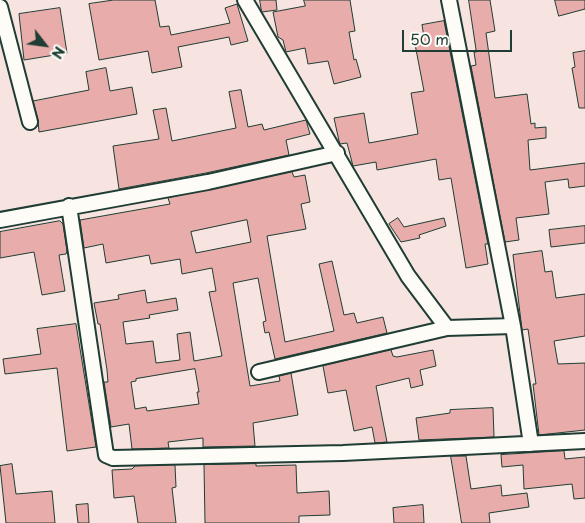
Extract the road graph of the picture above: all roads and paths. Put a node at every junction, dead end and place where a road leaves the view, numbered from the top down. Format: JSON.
{"nodes":[{"id":1,"x":245,"y":0,"type":"edge"},
{"id":2,"x":449,"y":0,"type":"edge"},
{"id":3,"x":0,"y":8,"type":"edge"},
{"id":4,"x":30,"y":122,"type":"dead end"},
{"id":5,"x":337,"y":153,"type":"junction"},
{"id":6,"x":69,"y":206,"type":"junction"},
{"id":7,"x":0,"y":220,"type":"edge"},
{"id":8,"x":513,"y":326,"type":"junction"},
{"id":9,"x":447,"y":328,"type":"junction"},
{"id":10,"x":259,"y":372,"type":"dead end"},
{"id":11,"x":585,"y":441,"type":"edge"},
{"id":12,"x":531,"y":444,"type":"junction"}],
"edges":[{"from":1,"to":5,"type":"street"},
{"from":2,"to":8,"type":"street"},
{"from":3,"to":4,"type":"street"},
{"from":5,"to":6,"type":"street"},
{"from":5,"to":9,"type":"street"},
{"from":6,"to":7,"type":"street"},
{"from":6,"to":12,"type":"street"},
{"from":8,"to":9,"type":"street"},
{"from":8,"to":12,"type":"street"},
{"from":9,"to":10,"type":"street"},
{"from":11,"to":12,"type":"street"}]}
